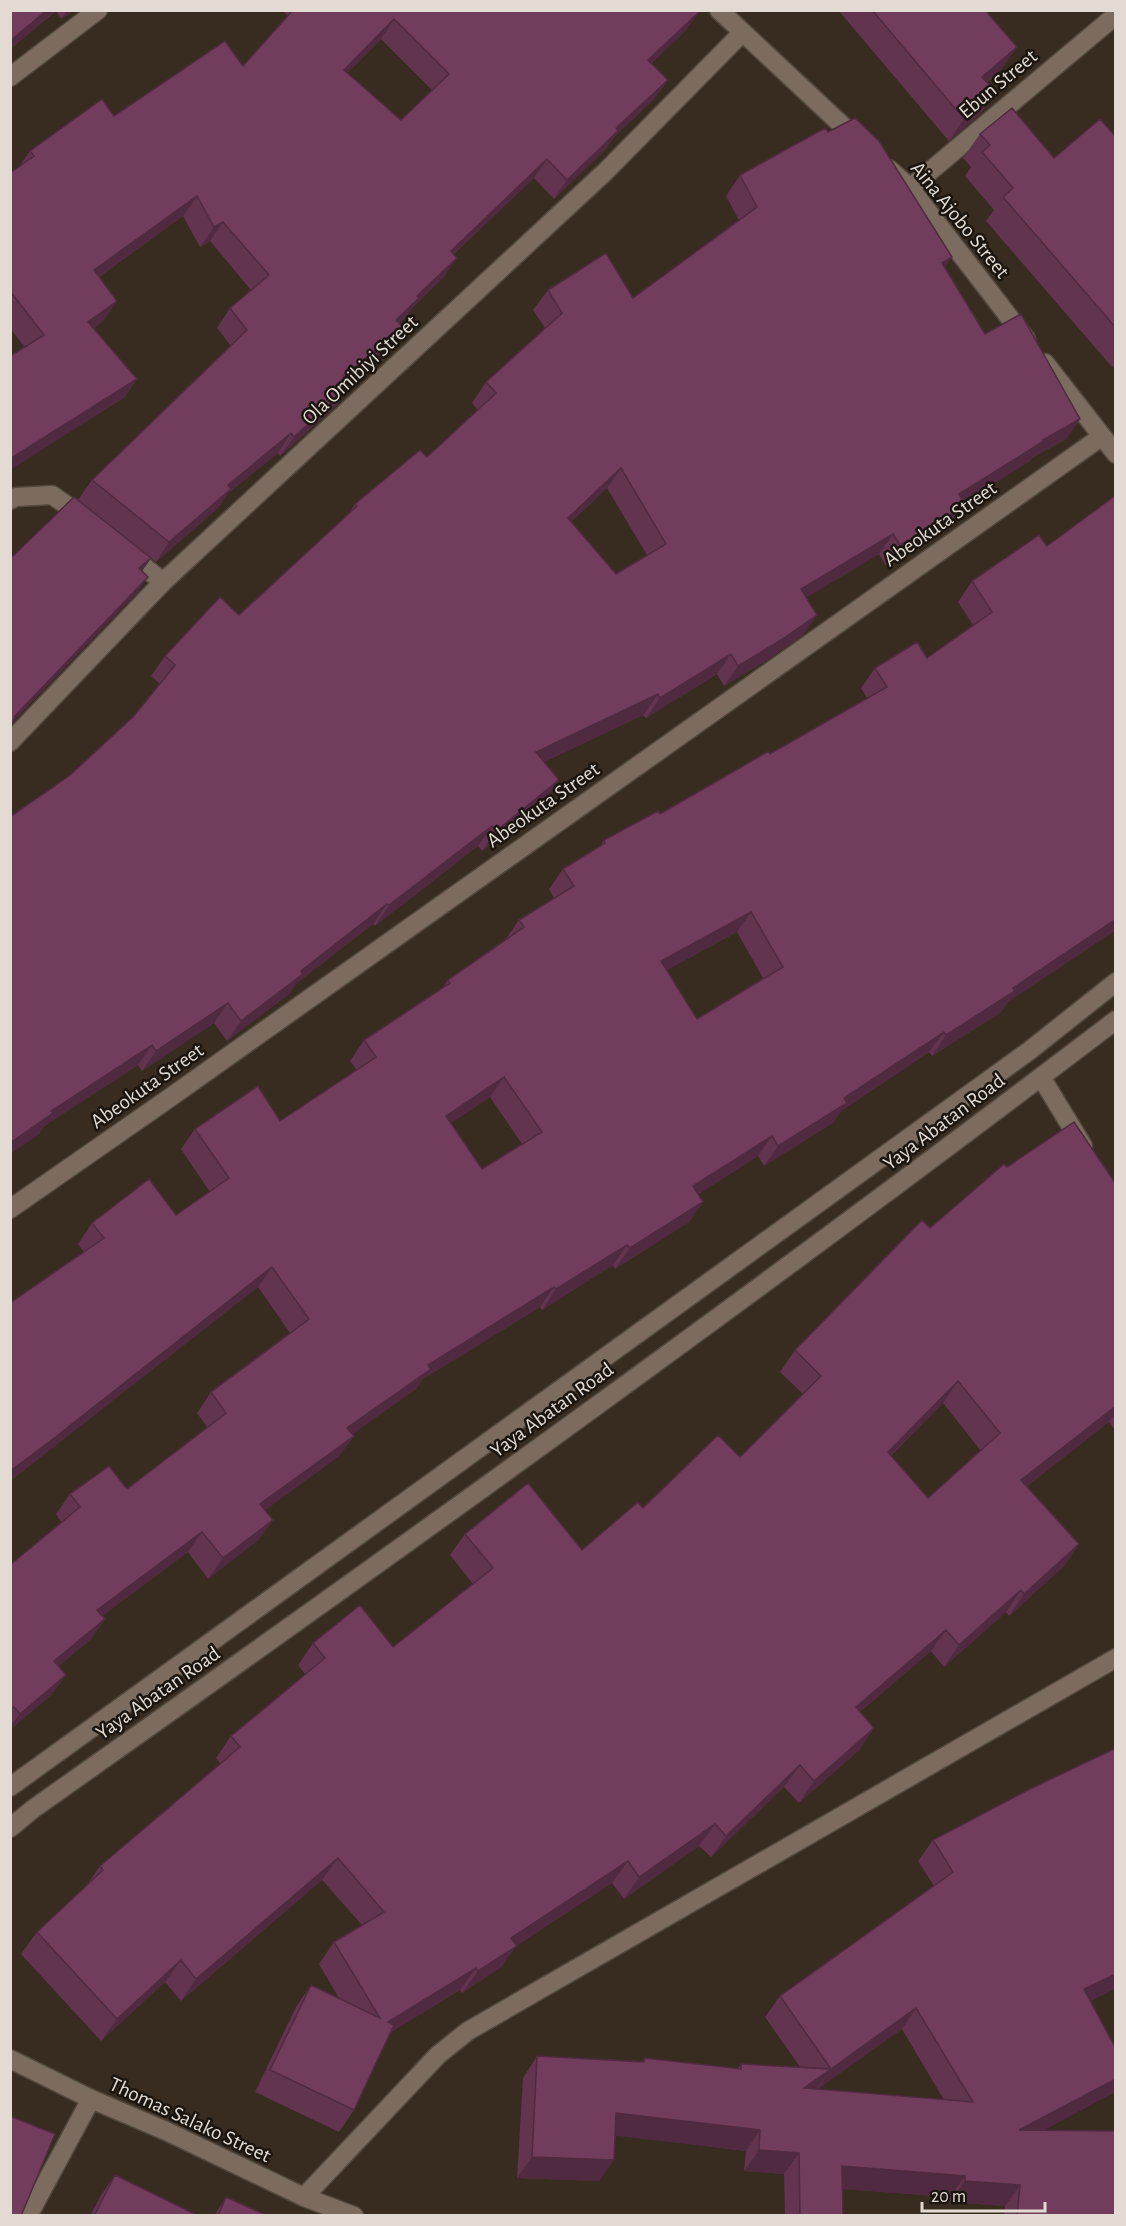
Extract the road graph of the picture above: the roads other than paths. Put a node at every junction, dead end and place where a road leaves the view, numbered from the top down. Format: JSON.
{"nodes":[{"id":1,"x":98,"y":10,"type":"edge"},
{"id":2,"x":719,"y":10,"type":"edge"},
{"id":3,"x":1116,"y":15,"type":"edge"},
{"id":4,"x":742,"y":33,"type":"junction"},
{"id":5,"x":10,"y":77,"type":"edge"},
{"id":6,"x":910,"y":188,"type":"junction"},
{"id":7,"x":1101,"y":437,"type":"junction"},
{"id":8,"x":1116,"y":454,"type":"edge"},
{"id":9,"x":10,"y":500,"type":"edge"},
{"id":10,"x":163,"y":582,"type":"junction"},
{"id":11,"x":10,"y":742,"type":"edge"},
{"id":12,"x":1116,"y":982,"type":"edge"},
{"id":13,"x":1116,"y":1020,"type":"edge"},
{"id":14,"x":1041,"y":1077,"type":"junction"},
{"id":15,"x":1091,"y":1158,"type":"edge"},
{"id":16,"x":10,"y":1209,"type":"edge"},
{"id":17,"x":1116,"y":1658,"type":"edge"},
{"id":18,"x":10,"y":1787,"type":"edge"},
{"id":19,"x":10,"y":1828,"type":"edge"},
{"id":20,"x":10,"y":2059,"type":"edge"},
{"id":21,"x":91,"y":2099,"type":"junction"},
{"id":22,"x":304,"y":2197,"type":"junction"},
{"id":23,"x":28,"y":2216,"type":"edge"},
{"id":24,"x":354,"y":2216,"type":"edge"}],
"edges":[{"from":1,"to":5,"type":"street"},
{"from":2,"to":4,"type":"street","name":"Aina Ajobo Street"},
{"from":3,"to":6,"type":"street","name":"Ebun Street"},
{"from":4,"to":6,"type":"street","name":"Aina Ajobo Street"},
{"from":4,"to":10,"type":"street","name":"Ola Omibiyi Street"},
{"from":6,"to":7,"type":"street","name":"Aina Ajobo Street"},
{"from":7,"to":8,"type":"street","name":"Aina Ajobo Street"},
{"from":7,"to":16,"type":"street","name":"Abeokuta Street"},
{"from":9,"to":10,"type":"street"},
{"from":10,"to":11,"type":"street","name":"Ola Omibiyi Street"},
{"from":12,"to":18,"type":"street","name":"Yaya Abatan Road"},
{"from":13,"to":14,"type":"street","name":"Yaya Abatan Road"},
{"from":14,"to":15,"type":"street"},
{"from":14,"to":19,"type":"street","name":"Yaya Abatan Road"},
{"from":17,"to":22,"type":"street"},
{"from":20,"to":21,"type":"street","name":"Thomas Salako Street"},
{"from":21,"to":22,"type":"street","name":"Thomas Salako Street"},
{"from":21,"to":23,"type":"street"},
{"from":22,"to":24,"type":"street","name":"Thomas Salako Street"}]}
